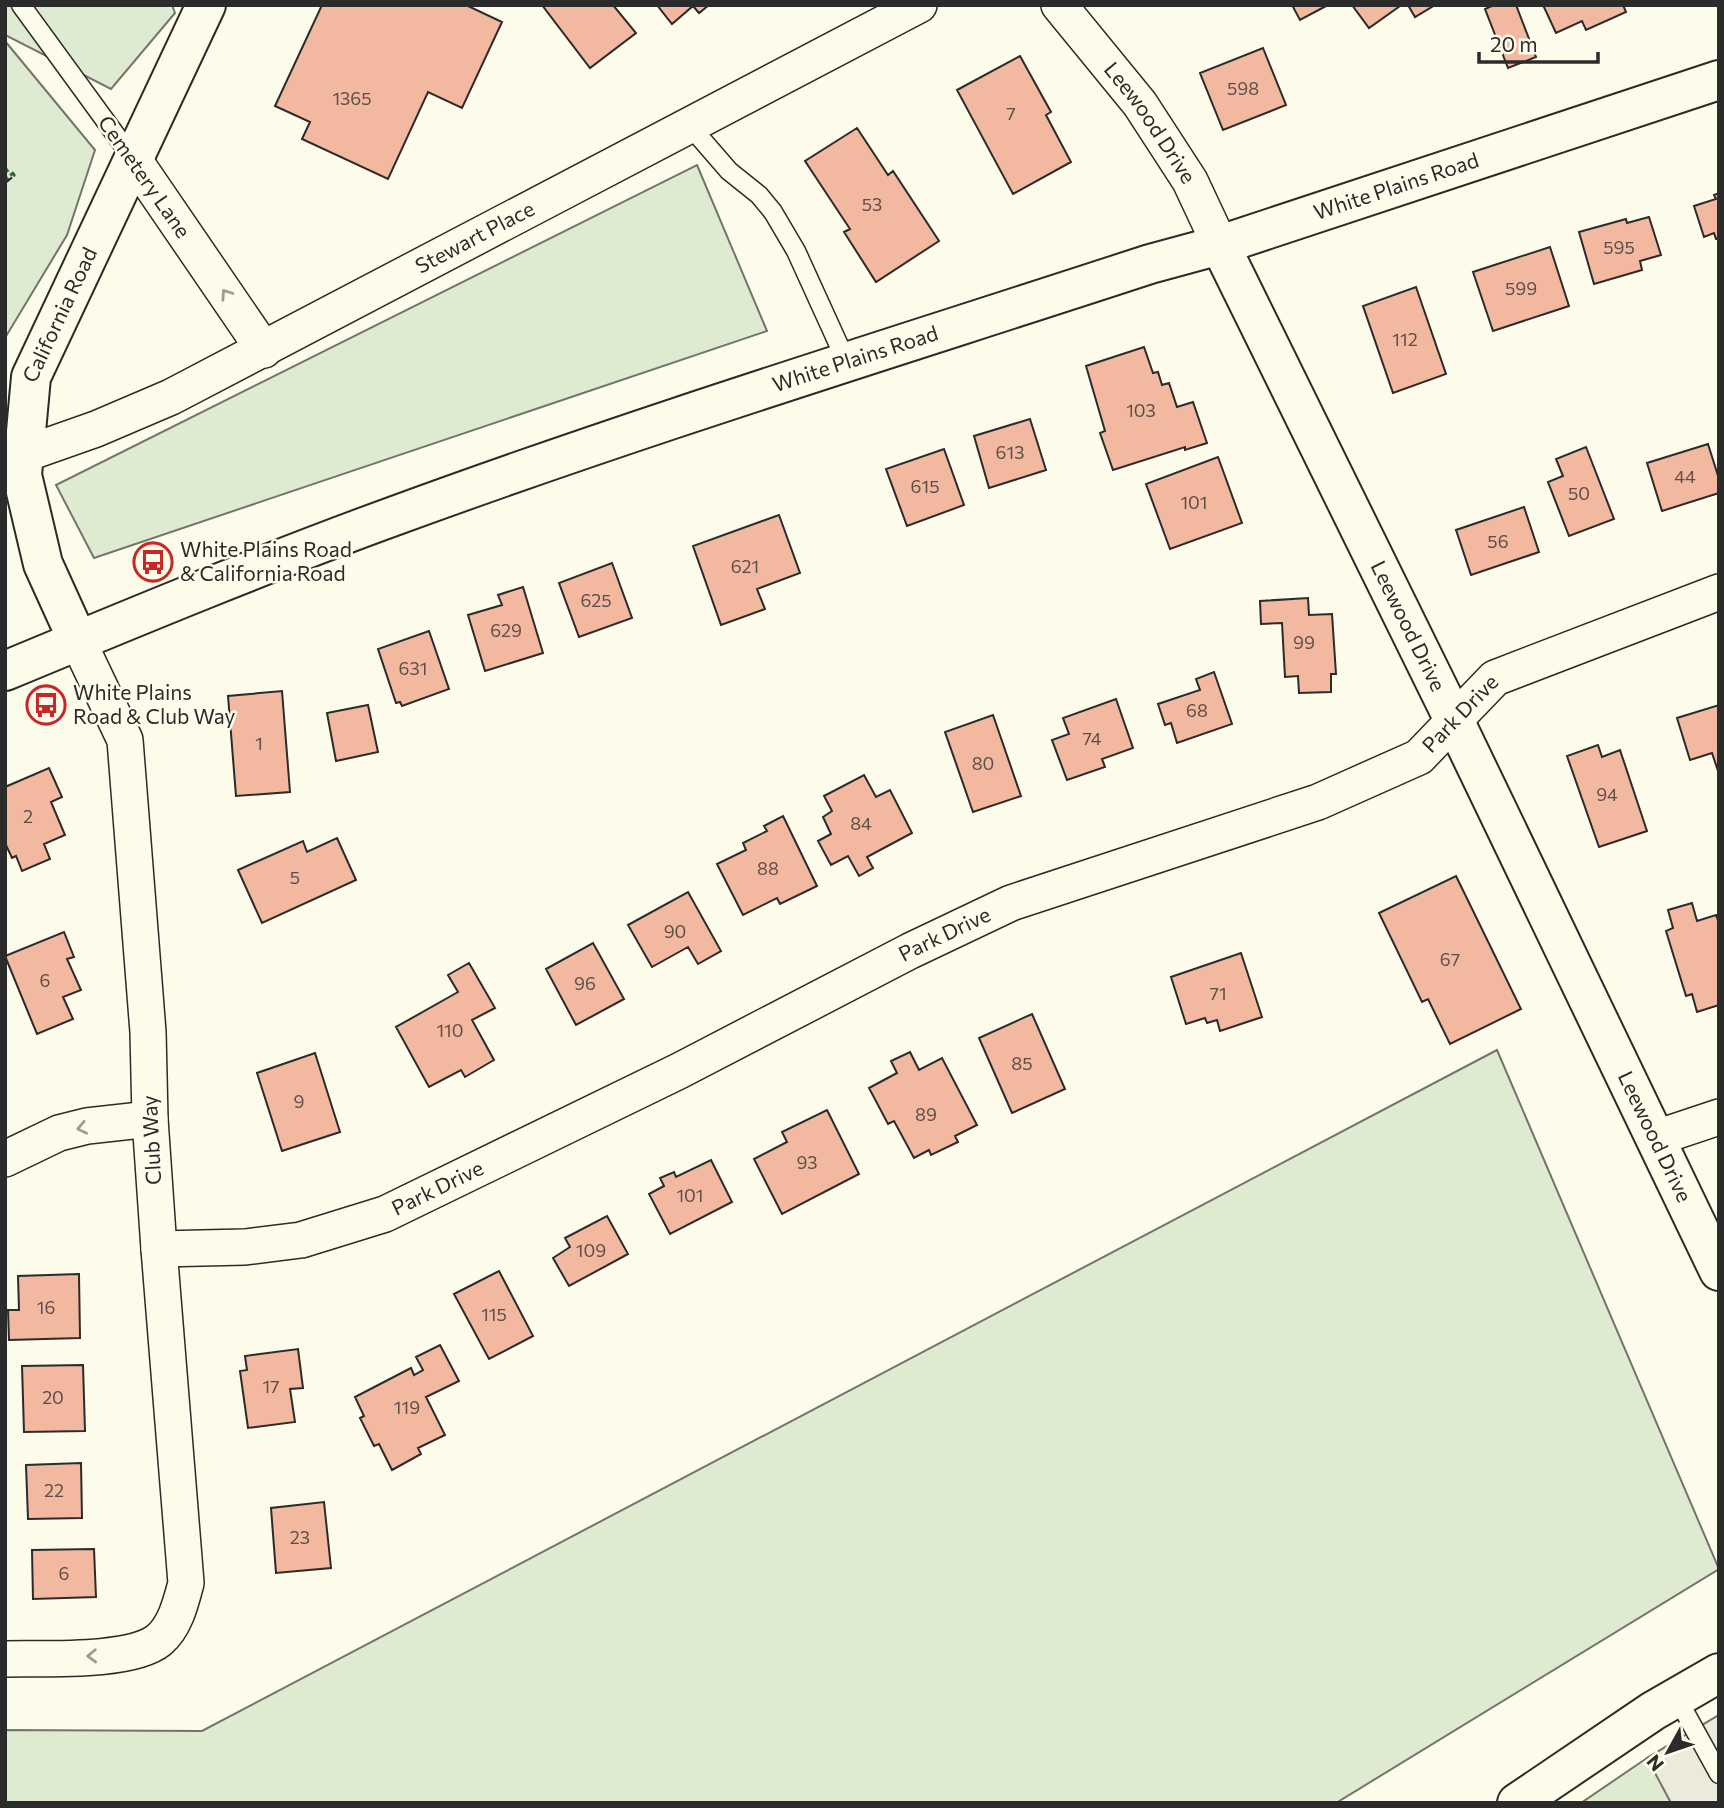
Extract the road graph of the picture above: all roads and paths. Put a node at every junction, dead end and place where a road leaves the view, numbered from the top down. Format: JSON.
{"nodes":[{"id":1,"x":21,"y":5,"type":"edge"},
{"id":2,"x":205,"y":5,"type":"edge"},
{"id":3,"x":919,"y":5,"type":"edge"},
{"id":4,"x":1059,"y":5,"type":"edge"},
{"id":5,"x":1719,"y":80,"type":"edge"},
{"id":6,"x":690,"y":125,"type":"junction"},
{"id":7,"x":134,"y":160,"type":"junction"},
{"id":8,"x":1220,"y":245,"type":"junction"},
{"id":9,"x":264,"y":350,"type":"junction"},
{"id":10,"x":847,"y":363,"type":"junction"},
{"id":11,"x":19,"y":434,"type":"edge"},
{"id":12,"x":1719,"y":592,"type":"edge"},
{"id":13,"x":78,"y":641,"type":"junction"},
{"id":14,"x":5,"y":671,"type":"edge"},
{"id":15,"x":1454,"y":720,"type":"junction"},
{"id":16,"x":1719,"y":1117,"type":"edge"},
{"id":17,"x":150,"y":1119,"type":"junction"},
{"id":18,"x":1656,"y":1138,"type":"junction"},
{"id":19,"x":5,"y":1159,"type":"edge"},
{"id":20,"x":159,"y":1249,"type":"junction"},
{"id":21,"x":1719,"y":1271,"type":"edge"},
{"id":22,"x":5,"y":1659,"type":"edge"},
{"id":23,"x":1719,"y":1673,"type":"edge"},
{"id":24,"x":1677,"y":1698,"type":"junction"},
{"id":25,"x":1719,"y":1774,"type":"edge"},
{"id":26,"x":1517,"y":1803,"type":"edge"}],
"edges":[{"from":1,"to":7,"type":"lane","name":"Cemetery Lane"},
{"from":2,"to":7,"type":"main road","name":"California Road"},
{"from":3,"to":6,"type":"street","name":"Stewart Place"},
{"from":4,"to":8,"type":"street","name":"Leewood Drive"},
{"from":5,"to":8,"type":"main road","name":"White Plains Road"},
{"from":6,"to":9,"type":"street","name":"Stewart Place"},
{"from":6,"to":10,"type":"lane"},
{"from":9,"to":7,"type":"street","name":"Cemetery Lane","one_way":true},
{"from":7,"to":11,"type":"main road","name":"California Road"},
{"from":8,"to":10,"type":"main road","name":"White Plains Road"},
{"from":8,"to":15,"type":"main road","name":"Leewood Drive"},
{"from":9,"to":11,"type":"street","name":"Stewart Place"},
{"from":10,"to":13,"type":"main road","name":"White Plains Road"},
{"from":11,"to":13,"type":"main road","name":"California Road"},
{"from":12,"to":15,"type":"street","name":"Park Drive"},
{"from":13,"to":14,"type":"main road","name":"White Plains Road"},
{"from":13,"to":17,"type":"street","name":"Club Way"},
{"from":15,"to":18,"type":"main road","name":"Leewood Drive"},
{"from":15,"to":20,"type":"street","name":"Park Drive"},
{"from":16,"to":18,"type":"street"},
{"from":17,"to":19,"type":"street","one_way":true},
{"from":17,"to":20,"type":"street","name":"Club Way"},
{"from":18,"to":21,"type":"main road","name":"Leewood Drive"},
{"from":20,"to":22,"type":"street","name":"Club Way","one_way":true},
{"from":23,"to":24,"type":"main road"},
{"from":24,"to":25,"type":"lane"},
{"from":24,"to":26,"type":"main road"}]}
